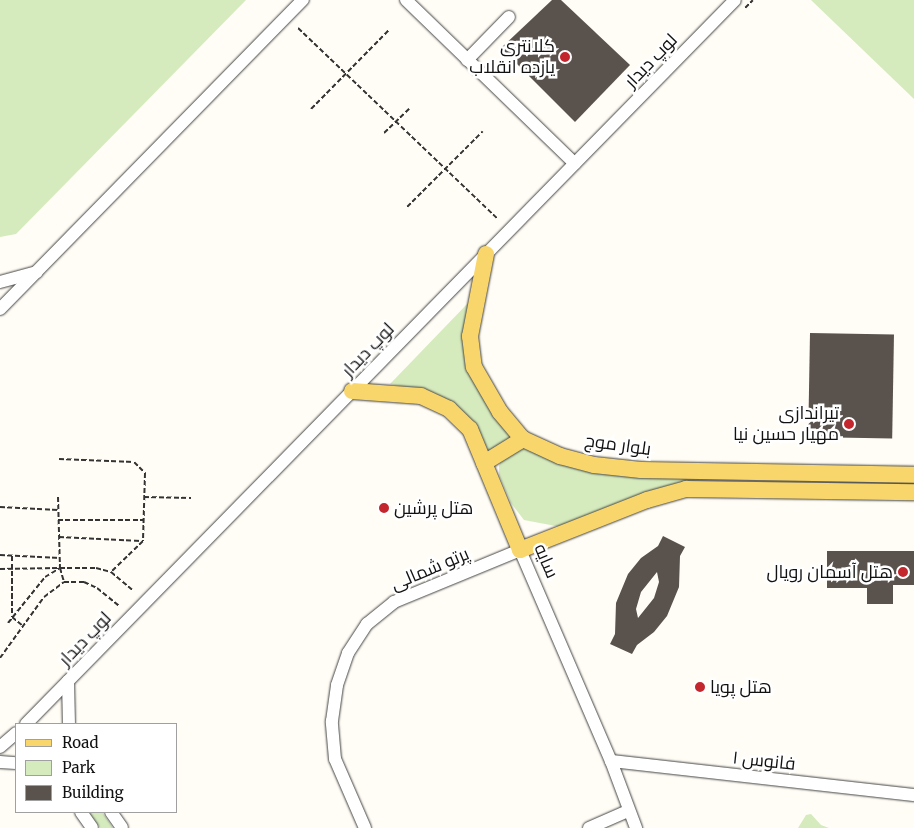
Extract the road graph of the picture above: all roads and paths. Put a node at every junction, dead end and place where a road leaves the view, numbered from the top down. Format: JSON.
{"nodes":[{"id":1,"x":303,"y":0,"type":"edge"},
{"id":2,"x":406,"y":0,"type":"edge"},
{"id":3,"x":735,"y":0,"type":"edge"},
{"id":4,"x":509,"y":17,"type":"dead end"},
{"id":5,"x":298,"y":28,"type":"dead end"},
{"id":6,"x":390,"y":29,"type":"dead end"},
{"id":7,"x":467,"y":60,"type":"junction"},
{"id":8,"x":345,"y":74,"type":"junction"},
{"id":9,"x":311,"y":109,"type":"dead end"},
{"id":10,"x":409,"y":109,"type":"dead end"},
{"id":11,"x":396,"y":122,"type":"junction"},
{"id":12,"x":483,"y":131,"type":"dead end"},
{"id":13,"x":384,"y":133,"type":"dead end"},
{"id":14,"x":575,"y":164,"type":"junction"},
{"id":15,"x":445,"y":169,"type":"junction"},
{"id":16,"x":407,"y":207,"type":"dead end"},
{"id":17,"x":498,"y":219,"type":"dead end"},
{"id":18,"x":486,"y":254,"type":"junction"},
{"id":19,"x":37,"y":272,"type":"junction"},
{"id":20,"x":0,"y":282,"type":"edge"},
{"id":21,"x":0,"y":309,"type":"edge"},
{"id":22,"x":352,"y":391,"type":"junction"},
{"id":23,"x":523,"y":439,"type":"junction"},
{"id":24,"x":59,"y":459,"type":"dead end"},
{"id":25,"x":484,"y":463,"type":"junction"},
{"id":26,"x":794,"y":472,"type":"junction"},
{"id":27,"x":914,"y":474,"type":"edge"},
{"id":28,"x":794,"y":490,"type":"junction"},
{"id":29,"x":914,"y":492,"type":"edge"},
{"id":30,"x":144,"y":497,"type":"junction"},
{"id":31,"x":58,"y":498,"type":"dead end"},
{"id":32,"x":191,"y":498,"type":"dead end"},
{"id":33,"x":0,"y":507,"type":"edge"},
{"id":34,"x":58,"y":510,"type":"junction"},
{"id":35,"x":58,"y":520,"type":"junction"},
{"id":36,"x":144,"y":520,"type":"junction"},
{"id":37,"x":59,"y":537,"type":"junction"},
{"id":38,"x":143,"y":541,"type":"junction"},
{"id":39,"x":520,"y":550,"type":"junction"},
{"id":40,"x":0,"y":555,"type":"edge"},
{"id":41,"x":12,"y":556,"type":"junction"},
{"id":42,"x":60,"y":558,"type":"junction"},
{"id":43,"x":60,"y":568,"type":"junction"},
{"id":44,"x":0,"y":569,"type":"edge"},
{"id":45,"x":12,"y":569,"type":"junction"},
{"id":46,"x":111,"y":572,"type":"junction"},
{"id":47,"x":64,"y":582,"type":"junction"},
{"id":48,"x":134,"y":591,"type":"dead end"},
{"id":49,"x":119,"y":606,"type":"dead end"},
{"id":50,"x":12,"y":617,"type":"junction"},
{"id":51,"x":8,"y":623,"type":"dead end"},
{"id":52,"x":22,"y":625,"type":"junction"},
{"id":53,"x":0,"y":658,"type":"edge"},
{"id":54,"x":68,"y":681,"type":"junction"},
{"id":55,"x":27,"y":723,"type":"edge"},
{"id":56,"x":69,"y":723,"type":"edge"},
{"id":57,"x":15,"y":735,"type":"edge"},
{"id":58,"x":0,"y":746,"type":"edge"},
{"id":59,"x":611,"y":761,"type":"junction"},
{"id":60,"x":0,"y":762,"type":"edge"},
{"id":61,"x":15,"y":763,"type":"edge"},
{"id":62,"x":914,"y":795,"type":"edge"},
{"id":63,"x":628,"y":811,"type":"junction"},
{"id":64,"x":82,"y":813,"type":"edge"},
{"id":65,"x":112,"y":813,"type":"edge"},
{"id":66,"x":92,"y":828,"type":"edge"},
{"id":67,"x":122,"y":828,"type":"edge"},
{"id":68,"x":365,"y":828,"type":"edge"},
{"id":69,"x":589,"y":828,"type":"edge"},
{"id":70,"x":636,"y":828,"type":"edge"}],
"edges":[{"from":1,"to":19,"type":"street"},
{"from":2,"to":7,"type":"street"},
{"from":3,"to":14,"type":"street","name":"لوپ دیدار"},
{"from":4,"to":7,"type":"street"},
{"from":5,"to":8,"type":"path"},
{"from":6,"to":8,"type":"path"},
{"from":7,"to":14,"type":"street"},
{"from":8,"to":9,"type":"path"},
{"from":8,"to":11,"type":"path"},
{"from":10,"to":11,"type":"path"},
{"from":11,"to":13,"type":"path"},
{"from":11,"to":15,"type":"path"},
{"from":12,"to":15,"type":"path"},
{"from":14,"to":18,"type":"street","name":"لوپ دیدار"},
{"from":15,"to":16,"type":"path"},
{"from":15,"to":17,"type":"path"},
{"from":18,"to":22,"type":"street","name":"لوپ دیدار"},
{"from":18,"to":23,"type":"main road","name":"بلوار موج"},
{"from":19,"to":20,"type":"street"},
{"from":19,"to":21,"type":"street"},
{"from":22,"to":25,"type":"main road","name":"سایه"},
{"from":22,"to":54,"type":"street","name":"لوپ دیدار"},
{"from":23,"to":25,"type":"main road"},
{"from":23,"to":26,"type":"main road","name":"بلوار موج"},
{"from":24,"to":30,"type":"path"},
{"from":25,"to":39,"type":"main road","name":"سایه"},
{"from":26,"to":27,"type":"main road","name":"بلوار موج"},
{"from":26,"to":28,"type":"main road"},
{"from":28,"to":29,"type":"main road"},
{"from":28,"to":39,"type":"main road"},
{"from":30,"to":32,"type":"path"},
{"from":30,"to":36,"type":"path"},
{"from":31,"to":34,"type":"path"},
{"from":33,"to":34,"type":"path"},
{"from":34,"to":35,"type":"path"},
{"from":35,"to":36,"type":"path"},
{"from":35,"to":37,"type":"path"},
{"from":36,"to":38,"type":"path"},
{"from":37,"to":38,"type":"path"},
{"from":37,"to":42,"type":"path"},
{"from":38,"to":46,"type":"path"},
{"from":39,"to":59,"type":"street","name":"سایه"},
{"from":39,"to":68,"type":"street","name":"پرتو شمالی"},
{"from":40,"to":41,"type":"path"},
{"from":41,"to":42,"type":"path"},
{"from":41,"to":45,"type":"path"},
{"from":42,"to":43,"type":"path"},
{"from":43,"to":45,"type":"path"},
{"from":43,"to":46,"type":"path"},
{"from":43,"to":47,"type":"path"},
{"from":43,"to":50,"type":"path"},
{"from":44,"to":45,"type":"path"},
{"from":45,"to":50,"type":"path"},
{"from":46,"to":48,"type":"path"},
{"from":47,"to":49,"type":"path"},
{"from":47,"to":52,"type":"path"},
{"from":50,"to":51,"type":"path"},
{"from":50,"to":52,"type":"path"},
{"from":52,"to":53,"type":"path"},
{"from":54,"to":55,"type":"street","name":"لوپ دیدار"},
{"from":54,"to":56,"type":"street"},
{"from":57,"to":58,"type":"street"},
{"from":59,"to":62,"type":"street","name":"فانوس ۱"},
{"from":59,"to":63,"type":"street","name":"سایه"},
{"from":60,"to":61,"type":"street"},
{"from":63,"to":69,"type":"street"},
{"from":63,"to":70,"type":"street","name":"سایه"},
{"from":64,"to":66,"type":"street"},
{"from":65,"to":67,"type":"street"}]}
